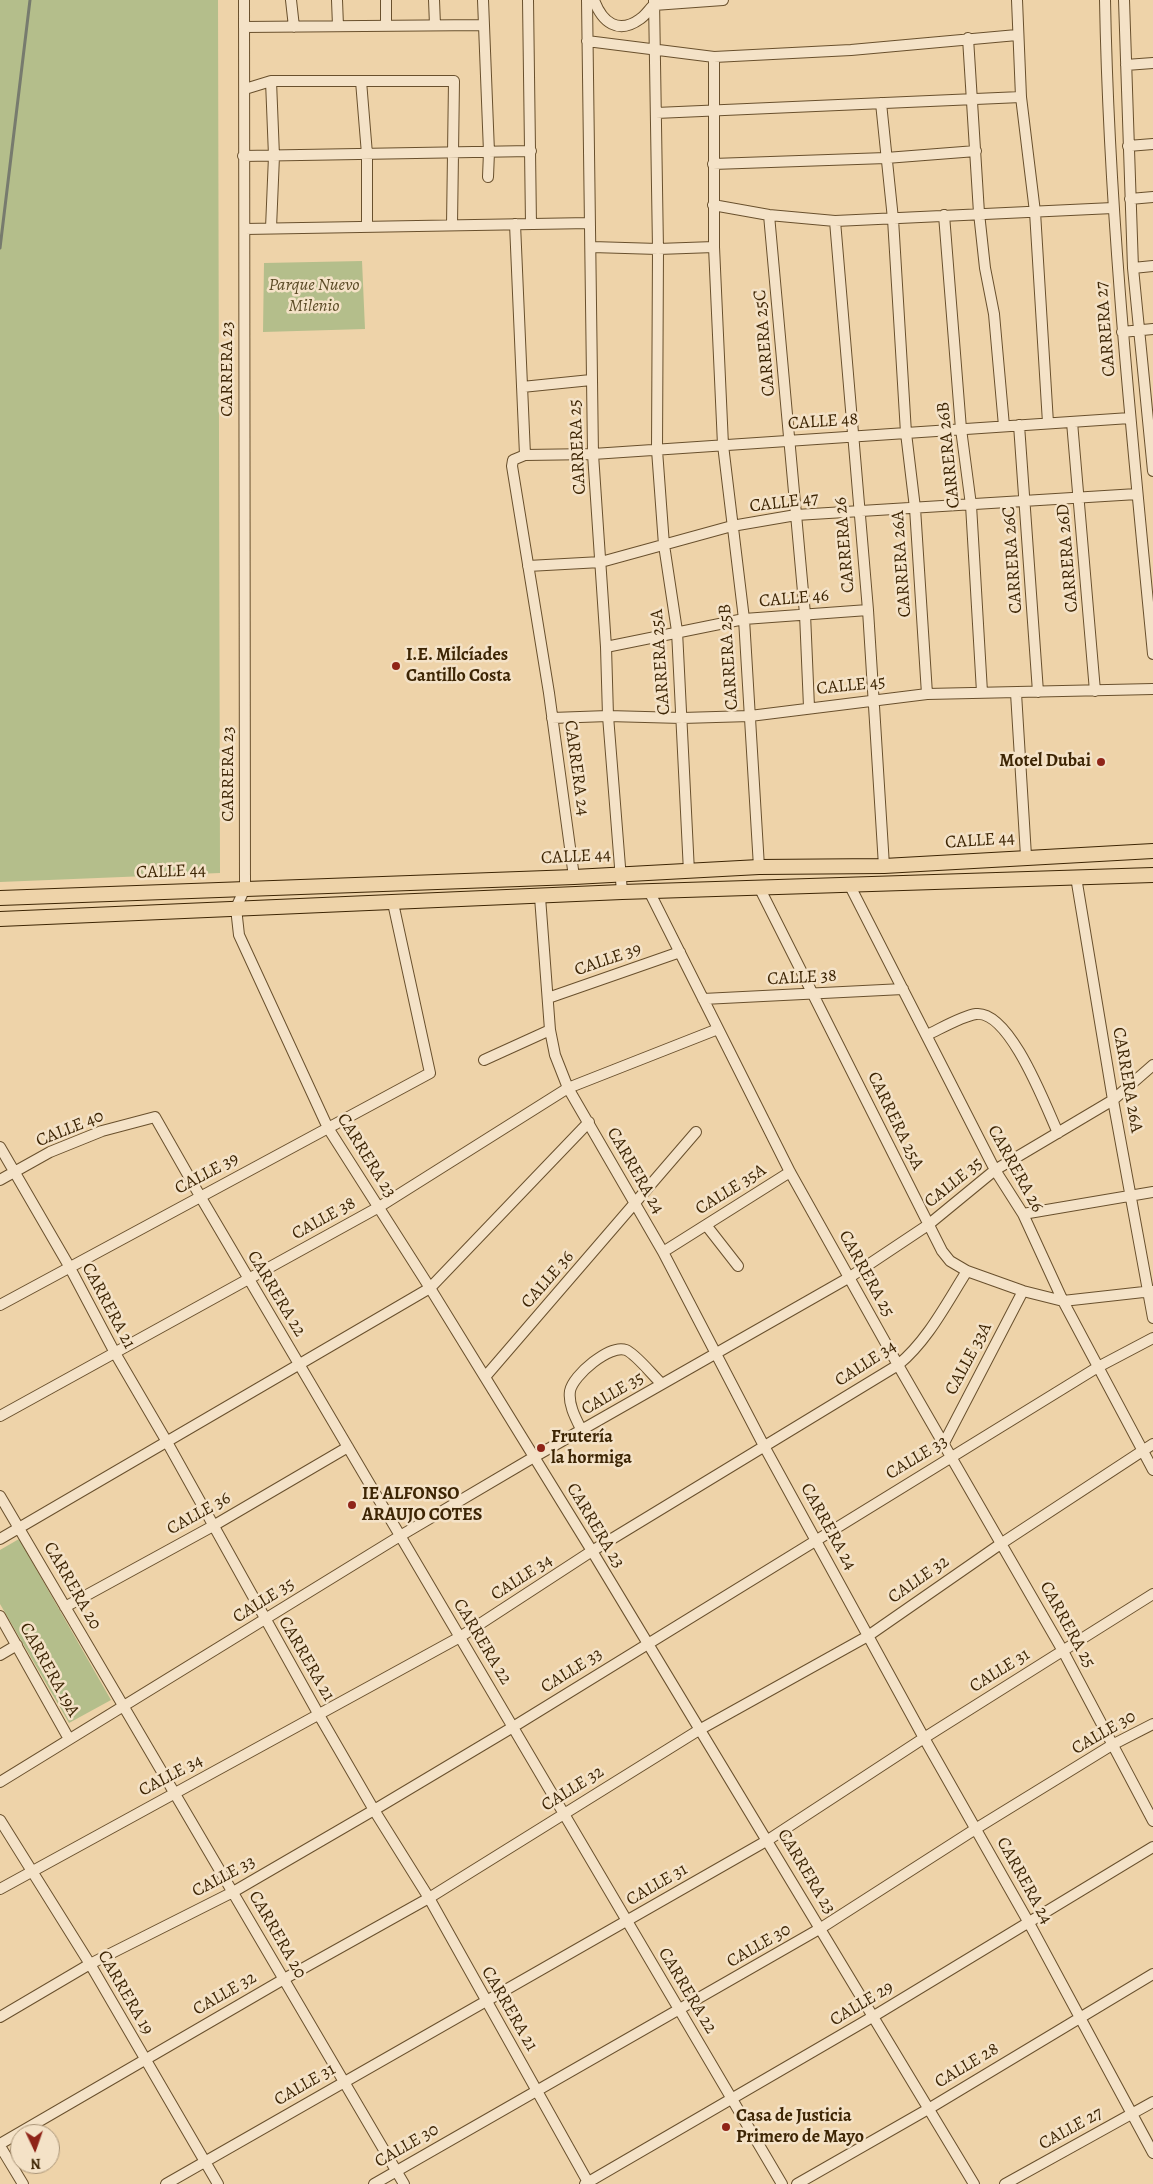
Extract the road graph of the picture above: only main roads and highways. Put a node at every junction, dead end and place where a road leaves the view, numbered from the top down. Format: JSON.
{"nodes":[{"id":1,"x":1153,"y":851,"type":"edge"},
{"id":2,"x":1153,"y":875,"type":"edge"},
{"id":3,"x":0,"y":898,"type":"edge"},
{"id":4,"x":0,"y":919,"type":"edge"}],
"edges":[{"from":1,"to":3,"type":"main road","name":"CALLE 44"},
{"from":2,"to":4,"type":"main road"}]}
